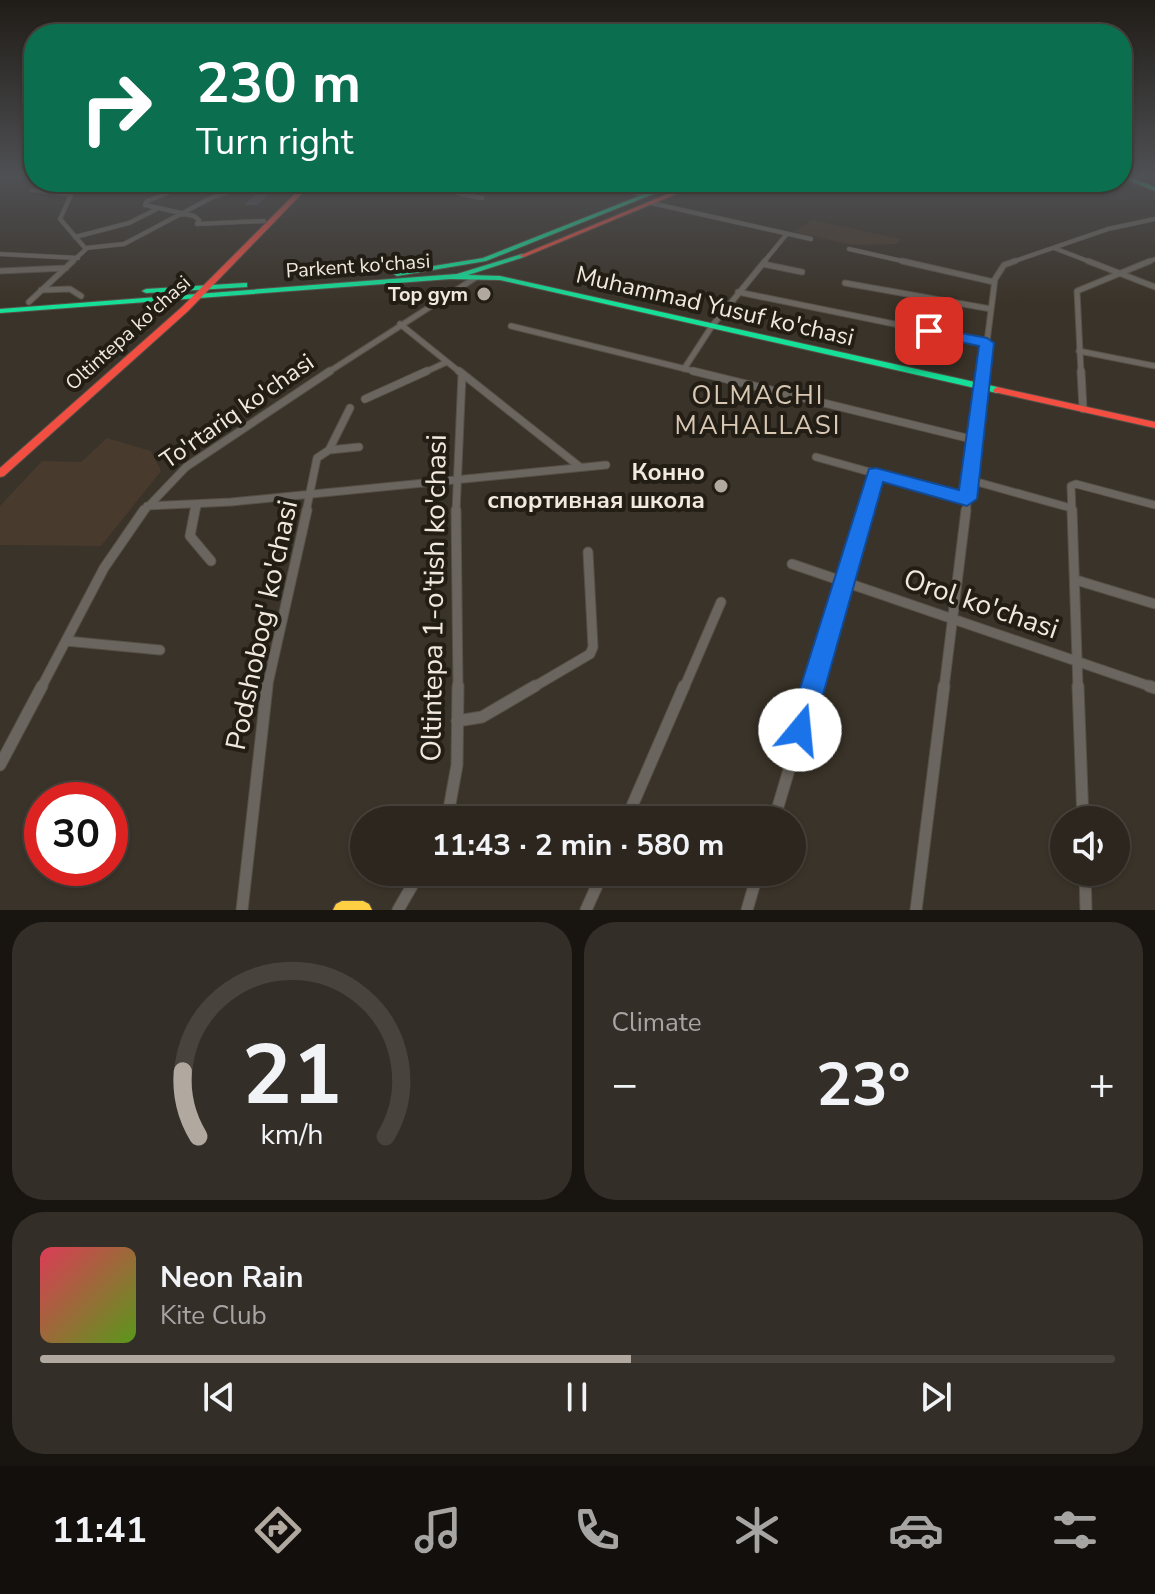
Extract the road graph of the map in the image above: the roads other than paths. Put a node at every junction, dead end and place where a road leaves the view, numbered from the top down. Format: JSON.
{"nodes":[{"id":1,"x":60,"y":218,"type":"edge"},
{"id":2,"x":138,"y":218,"type":"edge"},
{"id":3,"x":171,"y":218,"type":"edge"},
{"id":4,"x":197,"y":218,"type":"edge"},
{"id":5,"x":270,"y":218,"type":"edge"},
{"id":6,"x":601,"y":218,"type":"edge"},
{"id":7,"x":606,"y":218,"type":"edge"},
{"id":8,"x":721,"y":218,"type":"edge"},
{"id":9,"x":267,"y":221,"type":"junction"},
{"id":10,"x":1155,"y":222,"type":"edge"},
{"id":11,"x":786,"y":235,"type":"junction"},
{"id":12,"x":75,"y":237,"type":"junction"},
{"id":13,"x":811,"y":239,"type":"dead end"},
{"id":14,"x":86,"y":248,"type":"junction"},
{"id":15,"x":1054,"y":248,"type":"junction"},
{"id":16,"x":849,"y":249,"type":"dead end"},
{"id":17,"x":0,"y":254,"type":"edge"},
{"id":18,"x":78,"y":258,"type":"junction"},
{"id":19,"x":1155,"y":259,"type":"edge"},
{"id":20,"x":508,"y":262,"type":"junction"},
{"id":21,"x":763,"y":264,"type":"junction"},
{"id":22,"x":479,"y":266,"type":"junction"},
{"id":23,"x":66,"y":267,"type":"junction"},
{"id":24,"x":0,"y":271,"type":"edge"},
{"id":25,"x":802,"y":272,"type":"dead end"},
{"id":26,"x":1119,"y":273,"type":"junction"},
{"id":27,"x":500,"y":276,"type":"junction"},
{"id":28,"x":451,"y":277,"type":"junction"},
{"id":29,"x":475,"y":278,"type":"junction"},
{"id":30,"x":994,"y":282,"type":"junction"},
{"id":31,"x":845,"y":283,"type":"dead end"},
{"id":32,"x":1155,"y":287,"type":"edge"},
{"id":33,"x":40,"y":290,"type":"junction"},
{"id":34,"x":198,"y":292,"type":"junction"},
{"id":35,"x":738,"y":292,"type":"junction"},
{"id":36,"x":81,"y":296,"type":"junction"},
{"id":37,"x":29,"y":302,"type":"junction"},
{"id":38,"x":0,"y":308,"type":"edge"},
{"id":39,"x":991,"y":309,"type":"junction"},
{"id":40,"x":400,"y":324,"type":"junction"},
{"id":41,"x":713,"y":324,"type":"junction"},
{"id":42,"x":511,"y":326,"type":"dead end"},
{"id":43,"x":987,"y":343,"type":"junction"},
{"id":44,"x":1079,"y":351,"type":"junction"},
{"id":45,"x":447,"y":362,"type":"junction"},
{"id":46,"x":1155,"y":366,"type":"edge"},
{"id":47,"x":684,"y":369,"type":"junction"},
{"id":48,"x":462,"y":375,"type":"junction"},
{"id":49,"x":982,"y":385,"type":"junction"},
{"id":50,"x":365,"y":399,"type":"dead end"},
{"id":51,"x":1081,"y":405,"type":"junction"},
{"id":52,"x":350,"y":408,"type":"dead end"},
{"id":53,"x":1155,"y":422,"type":"edge"},
{"id":54,"x":35,"y":437,"type":"junction"},
{"id":55,"x":975,"y":440,"type":"junction"},
{"id":56,"x":359,"y":447,"type":"dead end"},
{"id":57,"x":329,"y":450,"type":"junction"},
{"id":58,"x":816,"y":457,"type":"dead end"},
{"id":59,"x":606,"y":465,"type":"dead end"},
{"id":60,"x":0,"y":467,"type":"edge"},
{"id":61,"x":580,"y":467,"type":"junction"},
{"id":62,"x":0,"y":474,"type":"edge"},
{"id":63,"x":876,"y":474,"type":"junction"},
{"id":64,"x":970,"y":480,"type":"junction"},
{"id":65,"x":460,"y":481,"type":"junction"},
{"id":66,"x":311,"y":494,"type":"junction"},
{"id":67,"x":967,"y":499,"type":"junction"},
{"id":68,"x":198,"y":504,"type":"junction"},
{"id":69,"x":1155,"y":505,"type":"edge"},
{"id":70,"x":147,"y":506,"type":"junction"},
{"id":71,"x":1071,"y":508,"type":"junction"},
{"id":72,"x":588,"y":552,"type":"dead end"},
{"id":73,"x":211,"y":561,"type":"dead end"},
{"id":74,"x":792,"y":564,"type":"dead end"},
{"id":75,"x":1076,"y":580,"type":"junction"},
{"id":76,"x":845,"y":581,"type":"junction"},
{"id":77,"x":721,"y":602,"type":"dead end"},
{"id":78,"x":1155,"y":604,"type":"edge"},
{"id":79,"x":954,"y":618,"type":"junction"},
{"id":80,"x":66,"y":641,"type":"junction"},
{"id":81,"x":160,"y":650,"type":"dead end"},
{"id":82,"x":1079,"y":661,"type":"junction"},
{"id":83,"x":1155,"y":688,"type":"edge"},
{"id":84,"x":457,"y":721,"type":"junction"},
{"id":85,"x":0,"y":765,"type":"edge"},
{"id":86,"x":450,"y":806,"type":"edge"},
{"id":87,"x":632,"y":806,"type":"edge"},
{"id":88,"x":778,"y":806,"type":"edge"},
{"id":89,"x":1083,"y":806,"type":"edge"},
{"id":90,"x":412,"y":886,"type":"edge"},
{"id":91,"x":597,"y":886,"type":"edge"},
{"id":92,"x":754,"y":886,"type":"edge"},
{"id":93,"x":1085,"y":886,"type":"edge"},
{"id":94,"x":242,"y":910,"type":"edge"},
{"id":95,"x":342,"y":910,"type":"edge"},
{"id":96,"x":363,"y":910,"type":"edge"},
{"id":97,"x":398,"y":910,"type":"edge"},
{"id":98,"x":586,"y":910,"type":"edge"},
{"id":99,"x":747,"y":910,"type":"edge"},
{"id":100,"x":916,"y":910,"type":"edge"},
{"id":101,"x":1086,"y":910,"type":"edge"}],
"edges":[{"from":1,"to":12,"type":"street"},
{"from":2,"to":12,"type":"street"},
{"from":3,"to":14,"type":"street"},
{"from":4,"to":9,"type":"street"},
{"from":5,"to":9,"type":"main road","name":"Oltintepa ko'chasi"},
{"from":6,"to":22,"type":"main road","name":"Parkent ko'chasi"},
{"from":7,"to":20,"type":"main road","name":"Parkent ko'chasi"},
{"from":8,"to":11,"type":"street"},
{"from":9,"to":34,"type":"main road","name":"Oltintepa ko'chasi"},
{"from":10,"to":15,"type":"street"},
{"from":11,"to":13,"type":"street"},
{"from":11,"to":21,"type":"street"},
{"from":12,"to":14,"type":"street"},
{"from":14,"to":18,"type":"street"},
{"from":15,"to":26,"type":"street"},
{"from":15,"to":30,"type":"street"},
{"from":16,"to":30,"type":"street"},
{"from":17,"to":18,"type":"street"},
{"from":18,"to":23,"type":"street"},
{"from":19,"to":26,"type":"street"},
{"from":20,"to":22,"type":"main road","name":"Parkent ko'chasi"},
{"from":20,"to":27,"type":"main road"},
{"from":21,"to":25,"type":"street"},
{"from":21,"to":35,"type":"street"},
{"from":22,"to":27,"type":"main road","name":"Muhammad Yusuf ko'chasi"},
{"from":22,"to":28,"type":"main road","name":"Parkent ko'chasi"},
{"from":22,"to":29,"type":"main road","name":"To'rtariq ko'chasi"},
{"from":22,"to":34,"type":"main road","name":"Parkent ko'chasi"},
{"from":23,"to":24,"type":"street"},
{"from":23,"to":33,"type":"street"},
{"from":26,"to":32,"type":"street"},
{"from":26,"to":44,"type":"street"},
{"from":27,"to":29,"type":"main road","name":"Muhammad Yusuf ko'chasi"},
{"from":27,"to":41,"type":"main road","name":"Muhammad Yusuf ko'chasi"},
{"from":28,"to":29,"type":"main road","name":"Muhammad Yusuf ko'chasi"},
{"from":28,"to":34,"type":"main road","name":"Parkent ko'chasi"},
{"from":29,"to":40,"type":"street","name":"To'rtariq ko'chasi"},
{"from":30,"to":39,"type":"street"},
{"from":31,"to":39,"type":"street"},
{"from":33,"to":36,"type":"street"},
{"from":33,"to":37,"type":"street"},
{"from":34,"to":36,"type":"main road","name":"Parkent ko'chasi"},
{"from":34,"to":38,"type":"main road","name":"Parkent ko'chasi"},
{"from":34,"to":54,"type":"main road","name":"Oltintepa ko'chasi"},
{"from":35,"to":41,"type":"street"},
{"from":35,"to":43,"type":"street"},
{"from":36,"to":37,"type":"main road","name":"Parkent ko'chasi"},
{"from":37,"to":38,"type":"main road","name":"Parkent ko'chasi"},
{"from":39,"to":43,"type":"street"},
{"from":40,"to":45,"type":"street"},
{"from":40,"to":70,"type":"street","name":"To'rtariq ko'chasi"},
{"from":41,"to":47,"type":"street"},
{"from":41,"to":49,"type":"main road","name":"Muhammad Yusuf ko'chasi"},
{"from":42,"to":47,"type":"street"},
{"from":43,"to":49,"type":"street"},
{"from":44,"to":46,"type":"street"},
{"from":44,"to":51,"type":"street"},
{"from":45,"to":48,"type":"street"},
{"from":45,"to":50,"type":"street"},
{"from":47,"to":55,"type":"street"},
{"from":48,"to":61,"type":"street"},
{"from":48,"to":65,"type":"street","name":"Oltintepa 1-o'tish ko'chasi"},
{"from":49,"to":51,"type":"main road","name":"Muhammad Yusuf ko'chasi"},
{"from":49,"to":55,"type":"street"},
{"from":51,"to":53,"type":"main road","name":"Muhammad Yusuf ko'chasi"},
{"from":52,"to":57,"type":"street","name":"Podshobog' ko'chasi"},
{"from":54,"to":60,"type":"main road","name":"Oltintepa ko'chasi"},
{"from":54,"to":62,"type":"main road","name":"Oltintepa ko'chasi"},
{"from":55,"to":64,"type":"street"},
{"from":56,"to":57,"type":"street"},
{"from":57,"to":66,"type":"street","name":"Podshobog' ko'chasi"},
{"from":58,"to":63,"type":"street"},
{"from":59,"to":61,"type":"street"},
{"from":61,"to":65,"type":"street"},
{"from":63,"to":67,"type":"street"},
{"from":63,"to":76,"type":"street"},
{"from":64,"to":67,"type":"street"},
{"from":64,"to":71,"type":"street"},
{"from":65,"to":66,"type":"street"},
{"from":65,"to":84,"type":"street","name":"Oltintepa 1-o'tish ko'chasi"},
{"from":66,"to":68,"type":"street"},
{"from":66,"to":94,"type":"street","name":"Podshobog' ko'chasi"},
{"from":67,"to":79,"type":"street"},
{"from":68,"to":70,"type":"street"},
{"from":68,"to":73,"type":"street"},
{"from":69,"to":71,"type":"street"},
{"from":70,"to":80,"type":"street","name":"To'rtariq ko'chasi"},
{"from":71,"to":75,"type":"street"},
{"from":72,"to":84,"type":"street"},
{"from":74,"to":76,"type":"street","name":"Orol ko'chasi"},
{"from":75,"to":78,"type":"street"},
{"from":75,"to":82,"type":"street"},
{"from":76,"to":79,"type":"street","name":"Orol ko'chasi"},
{"from":76,"to":88,"type":"street"},
{"from":77,"to":87,"type":"street"},
{"from":79,"to":82,"type":"street","name":"Orol ko'chasi"},
{"from":79,"to":100,"type":"street"},
{"from":80,"to":81,"type":"street"},
{"from":80,"to":85,"type":"street","name":"To'rtariq ko'chasi"},
{"from":82,"to":83,"type":"street","name":"Orol ko'chasi"},
{"from":82,"to":89,"type":"street"},
{"from":84,"to":86,"type":"street","name":"Oltintepa 1-o'tish ko'chasi"},
{"from":90,"to":97,"type":"street"},
{"from":91,"to":98,"type":"street"},
{"from":92,"to":99,"type":"street"},
{"from":93,"to":101,"type":"street"},
{"from":95,"to":96,"type":"main road"}]}
